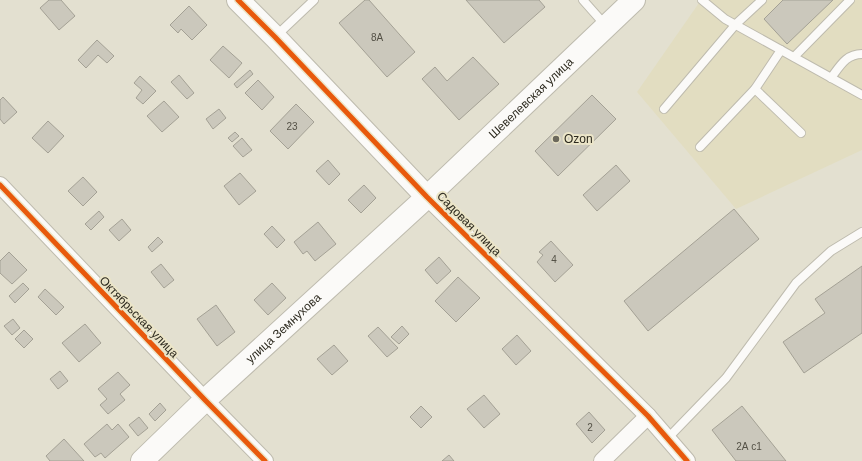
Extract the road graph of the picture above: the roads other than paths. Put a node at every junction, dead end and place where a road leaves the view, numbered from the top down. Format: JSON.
{"nodes":[{"id":1,"x":238,"y":0,"type":"edge"},
{"id":2,"x":314,"y":0,"type":"edge"},
{"id":3,"x":583,"y":0,"type":"edge"},
{"id":4,"x":634,"y":0,"type":"edge"},
{"id":5,"x":702,"y":0,"type":"edge"},
{"id":6,"x":762,"y":0,"type":"edge"},
{"id":7,"x":850,"y":0,"type":"edge"},
{"id":8,"x":736,"y":24,"type":"junction"},
{"id":9,"x":606,"y":26,"type":"junction"},
{"id":10,"x":275,"y":37,"type":"junction"},
{"id":11,"x":781,"y":50,"type":"junction"},
{"id":12,"x":862,"y":54,"type":"edge"},
{"id":13,"x":794,"y":56,"type":"junction"},
{"id":14,"x":831,"y":78,"type":"junction"},
{"id":15,"x":755,"y":88,"type":"junction"},
{"id":16,"x":862,"y":95,"type":"edge"},
{"id":17,"x":664,"y":109,"type":"dead end"},
{"id":18,"x":801,"y":133,"type":"dead end"},
{"id":19,"x":700,"y":147,"type":"dead end"},
{"id":20,"x":0,"y":185,"type":"edge"},
{"id":21,"x":427,"y":197,"type":"junction"},
{"id":22,"x":862,"y":232,"type":"edge"},
{"id":23,"x":205,"y":400,"type":"junction"},
{"id":24,"x":648,"y":416,"type":"junction"},
{"id":25,"x":667,"y":439,"type":"junction"},
{"id":26,"x":142,"y":461,"type":"edge"},
{"id":27,"x":265,"y":461,"type":"edge"},
{"id":28,"x":602,"y":461,"type":"edge"},
{"id":29,"x":687,"y":461,"type":"edge"}],
"edges":[{"from":1,"to":10,"type":"main road","name":"Садовая улица"},
{"from":2,"to":10,"type":"lane"},
{"from":3,"to":9,"type":"lane"},
{"from":4,"to":9,"type":"main road","name":"Шевелевская улица"},
{"from":5,"to":8,"type":"lane"},
{"from":6,"to":8,"type":"lane"},
{"from":7,"to":13,"type":"lane"},
{"from":8,"to":11,"type":"lane"},
{"from":8,"to":17,"type":"lane"},
{"from":9,"to":21,"type":"main road","name":"Шевелевская улица"},
{"from":10,"to":21,"type":"main road","name":"Садовая улица"},
{"from":11,"to":13,"type":"lane"},
{"from":11,"to":15,"type":"lane"},
{"from":12,"to":14,"type":"lane"},
{"from":13,"to":14,"type":"lane"},
{"from":14,"to":16,"type":"lane"},
{"from":15,"to":18,"type":"lane"},
{"from":15,"to":19,"type":"lane"},
{"from":20,"to":23,"type":"street","name":"Октябрьская улица"},
{"from":21,"to":23,"type":"main road","name":"улица Земнухова"},
{"from":21,"to":24,"type":"street","name":"Садовая улица"},
{"from":22,"to":25,"type":"lane"},
{"from":23,"to":26,"type":"main road","name":"улица Земнухова"},
{"from":23,"to":27,"type":"street","name":"Октябрьская улица"},
{"from":24,"to":25,"type":"street","name":"Садовая улица"},
{"from":24,"to":28,"type":"street"},
{"from":25,"to":29,"type":"street","name":"Садовая улица"}]}
